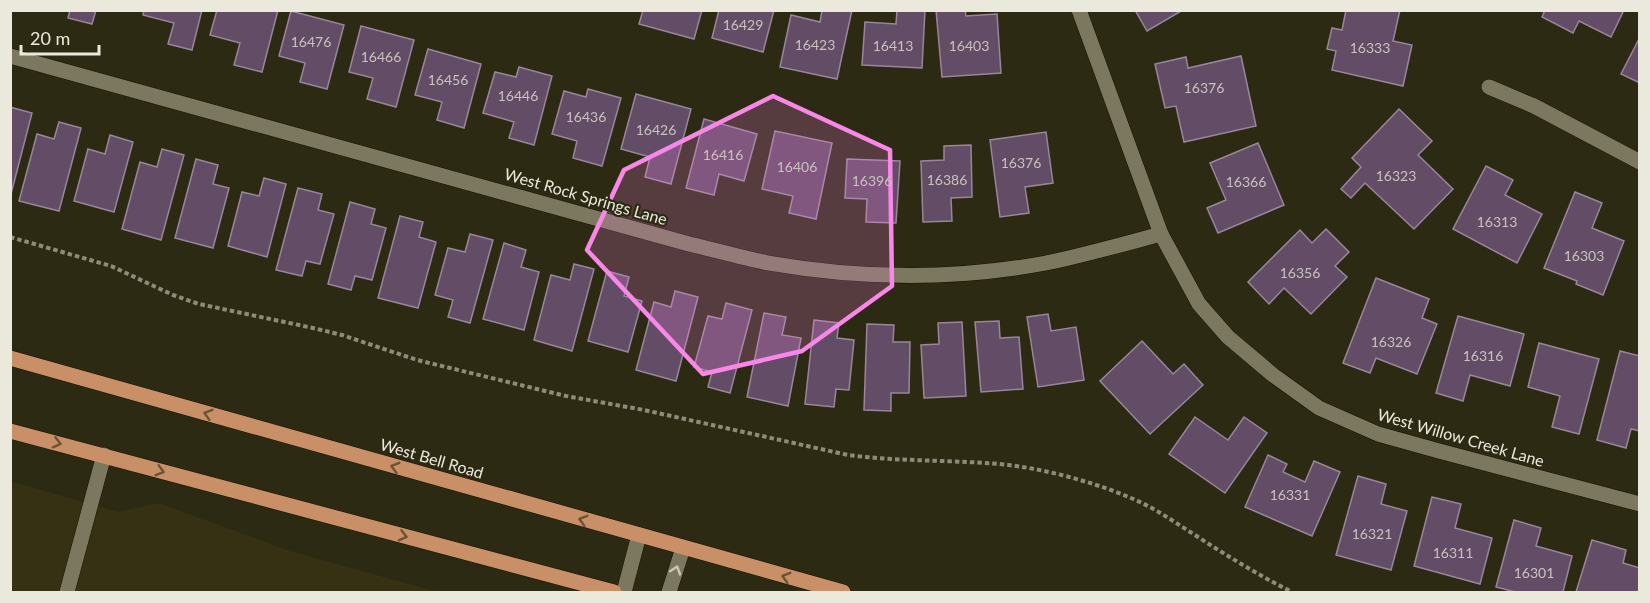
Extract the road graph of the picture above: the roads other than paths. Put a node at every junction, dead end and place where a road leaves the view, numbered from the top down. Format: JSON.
{"nodes":[{"id":1,"x":1079,"y":10,"type":"edge"},
{"id":2,"x":10,"y":56,"type":"edge"},
{"id":3,"x":1489,"y":87,"type":"dead end"},
{"id":4,"x":1640,"y":162,"type":"edge"},
{"id":5,"x":1161,"y":234,"type":"junction"},
{"id":6,"x":10,"y":358,"type":"edge"},
{"id":7,"x":10,"y":431,"type":"edge"},
{"id":8,"x":104,"y":455,"type":"junction"},
{"id":9,"x":1640,"y":504,"type":"edge"},
{"id":10,"x":639,"y":535,"type":"junction"},
{"id":11,"x":683,"y":548,"type":"junction"},
{"id":12,"x":67,"y":592,"type":"edge"},
{"id":13,"x":615,"y":592,"type":"edge"},
{"id":14,"x":624,"y":592,"type":"edge"},
{"id":15,"x":669,"y":592,"type":"edge"},
{"id":16,"x":843,"y":592,"type":"edge"}],
"edges":[{"from":1,"to":5,"type":"street","name":"West Willow Creek Lane"},
{"from":2,"to":5,"type":"street","name":"West Rock Springs Lane"},
{"from":3,"to":4,"type":"street"},
{"from":5,"to":9,"type":"street","name":"West Willow Creek Lane"},
{"from":10,"to":6,"type":"main road","name":"West Bell Road","one_way":true},
{"from":7,"to":8,"type":"main road","one_way":true},
{"from":8,"to":12,"type":"street"},
{"from":8,"to":13,"type":"main road","one_way":true},
{"from":10,"to":11,"type":"main road","name":"West Bell Road"},
{"from":10,"to":14,"type":"street"},
{"from":15,"to":11,"type":"street","one_way":true},
{"from":16,"to":11,"type":"main road","name":"West Bell Road","one_way":true}]}
